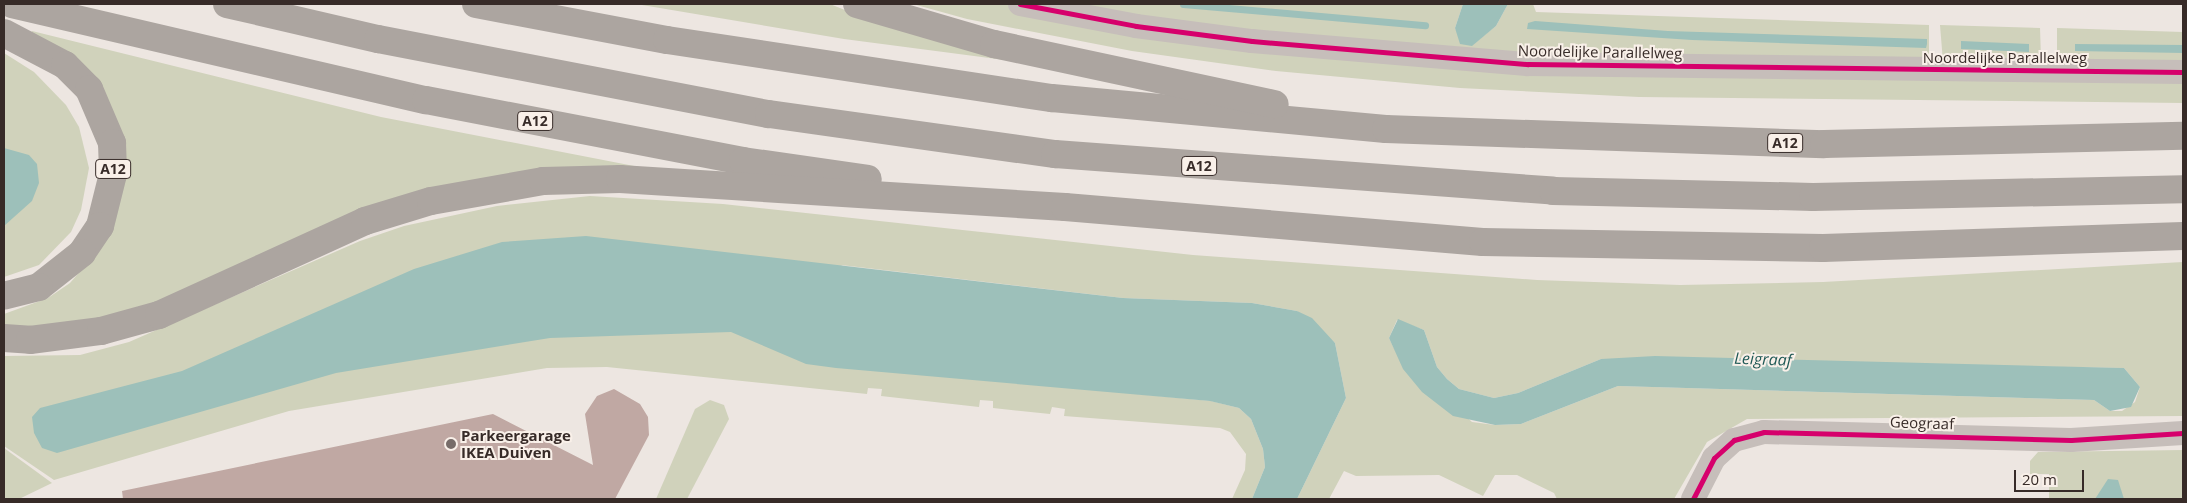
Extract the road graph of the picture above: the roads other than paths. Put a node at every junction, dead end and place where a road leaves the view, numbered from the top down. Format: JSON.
{"nodes":[{"id":1,"x":12,"y":4,"type":"edge"},
{"id":2,"x":227,"y":4,"type":"edge"},
{"id":3,"x":476,"y":4,"type":"edge"},
{"id":4,"x":857,"y":4,"type":"edge"},
{"id":5,"x":1020,"y":4,"type":"edge"},
{"id":6,"x":4,"y":33,"type":"edge"},
{"id":7,"x":2183,"y":72,"type":"edge"},
{"id":8,"x":1386,"y":129,"type":"junction"},
{"id":9,"x":2183,"y":136,"type":"edge"},
{"id":10,"x":2183,"y":190,"type":"edge"},
{"id":11,"x":1065,"y":207,"type":"junction"},
{"id":12,"x":2183,"y":236,"type":"edge"},
{"id":13,"x":4,"y":296,"type":"edge"},
{"id":14,"x":4,"y":338,"type":"edge"},
{"id":15,"x":2183,"y":433,"type":"edge"},
{"id":16,"x":1693,"y":499,"type":"edge"}],
"edges":[{"from":1,"to":11,"type":"highway","number":"A12"},
{"from":2,"to":10,"type":"highway","number":"A12"},
{"from":3,"to":8,"type":"highway","number":"A12"},
{"from":4,"to":8,"type":"highway","number":"A12"},
{"from":5,"to":7,"type":"street","name":"Noordelijke Parallelweg"},
{"from":6,"to":13,"type":"highway","number":"A12"},
{"from":8,"to":9,"type":"highway","number":"A12"},
{"from":11,"to":12,"type":"highway","number":"A12"},
{"from":11,"to":14,"type":"highway","number":"A12"},
{"from":15,"to":16,"type":"street","name":"Geograaf"}]}
